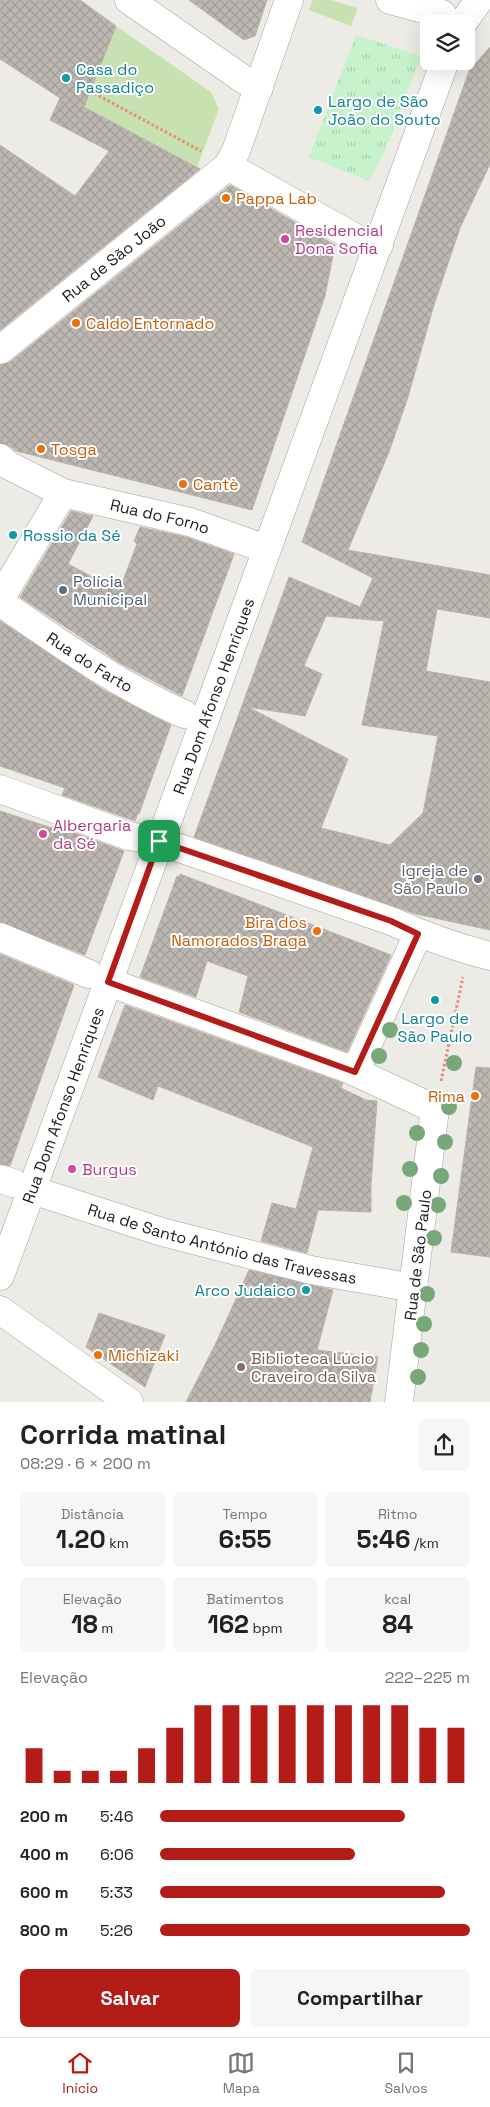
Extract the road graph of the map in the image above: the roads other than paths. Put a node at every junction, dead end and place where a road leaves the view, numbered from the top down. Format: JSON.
{"nodes":[{"id":1,"x":129,"y":0,"type":"edge"},
{"id":2,"x":289,"y":0,"type":"edge"},
{"id":3,"x":390,"y":0,"type":"edge"},
{"id":4,"x":478,"y":0,"type":"edge"},
{"id":5,"x":439,"y":15,"type":"edge"},
{"id":6,"x":457,"y":15,"type":"edge"},
{"id":7,"x":442,"y":70,"type":"edge"},
{"id":8,"x":259,"y":88,"type":"junction"},
{"id":9,"x":232,"y":159,"type":"junction"},
{"id":10,"x":379,"y":246,"type":"junction"},
{"id":11,"x":0,"y":350,"type":"edge"},
{"id":12,"x":0,"y":458,"type":"edge"},
{"id":13,"x":58,"y":491,"type":"junction"},
{"id":14,"x":266,"y":549,"type":"junction"},
{"id":15,"x":0,"y":600,"type":"edge"},
{"id":16,"x":184,"y":714,"type":"dead end"},
{"id":17,"x":0,"y":789,"type":"edge"},
{"id":18,"x":159,"y":841,"type":"junction"},
{"id":19,"x":418,"y":934,"type":"junction"},
{"id":20,"x":0,"y":936,"type":"edge"},
{"id":21,"x":479,"y":953,"type":"edge"},
{"id":22,"x":99,"y":978,"type":"junction"},
{"id":23,"x":355,"y":1072,"type":"junction"},
{"id":24,"x":15,"y":1184,"type":"edge"},
{"id":25,"x":0,"y":1276,"type":"edge"},
{"id":26,"x":414,"y":1288,"type":"junction"},
{"id":27,"x":0,"y":1310,"type":"edge"},
{"id":28,"x":129,"y":1402,"type":"edge"},
{"id":29,"x":399,"y":1402,"type":"edge"}],
"edges":[{"from":1,"to":8,"type":"street"},
{"from":2,"to":8,"type":"street"},
{"from":3,"to":5,"type":"street"},
{"from":4,"to":6,"type":"street"},
{"from":7,"to":10,"type":"street","name":"Rua Dom Afonso Henriques"},
{"from":8,"to":9,"type":"street"},
{"from":9,"to":10,"type":"street"},
{"from":9,"to":11,"type":"street","name":"Rua de São João"},
{"from":10,"to":14,"type":"street","name":"Rua Dom Afonso Henriques"},
{"from":12,"to":13,"type":"street","name":"Rua do Forno"},
{"from":13,"to":14,"type":"street","name":"Rua do Forno"},
{"from":13,"to":15,"type":"street"},
{"from":14,"to":18,"type":"street","name":"Rua Dom Afonso Henriques"},
{"from":15,"to":16,"type":"street","name":"Rua do Farto"},
{"from":17,"to":18,"type":"street"},
{"from":18,"to":19,"type":"street"},
{"from":18,"to":22,"type":"street","name":"Rua Dom Afonso Henriques"},
{"from":19,"to":21,"type":"street"},
{"from":19,"to":23,"type":"street"},
{"from":20,"to":22,"type":"street"},
{"from":22,"to":23,"type":"street"},
{"from":22,"to":24,"type":"street","name":"Rua Dom Afonso Henriques"},
{"from":23,"to":26,"type":"street","name":"Rua de São Paulo"},
{"from":24,"to":25,"type":"street","name":"Rua Dom Afonso Henriques"},
{"from":24,"to":26,"type":"street","name":"Rua de Santo António das Travessas"},
{"from":26,"to":29,"type":"street","name":"Rua de São Paulo"},
{"from":27,"to":28,"type":"street"}]}
